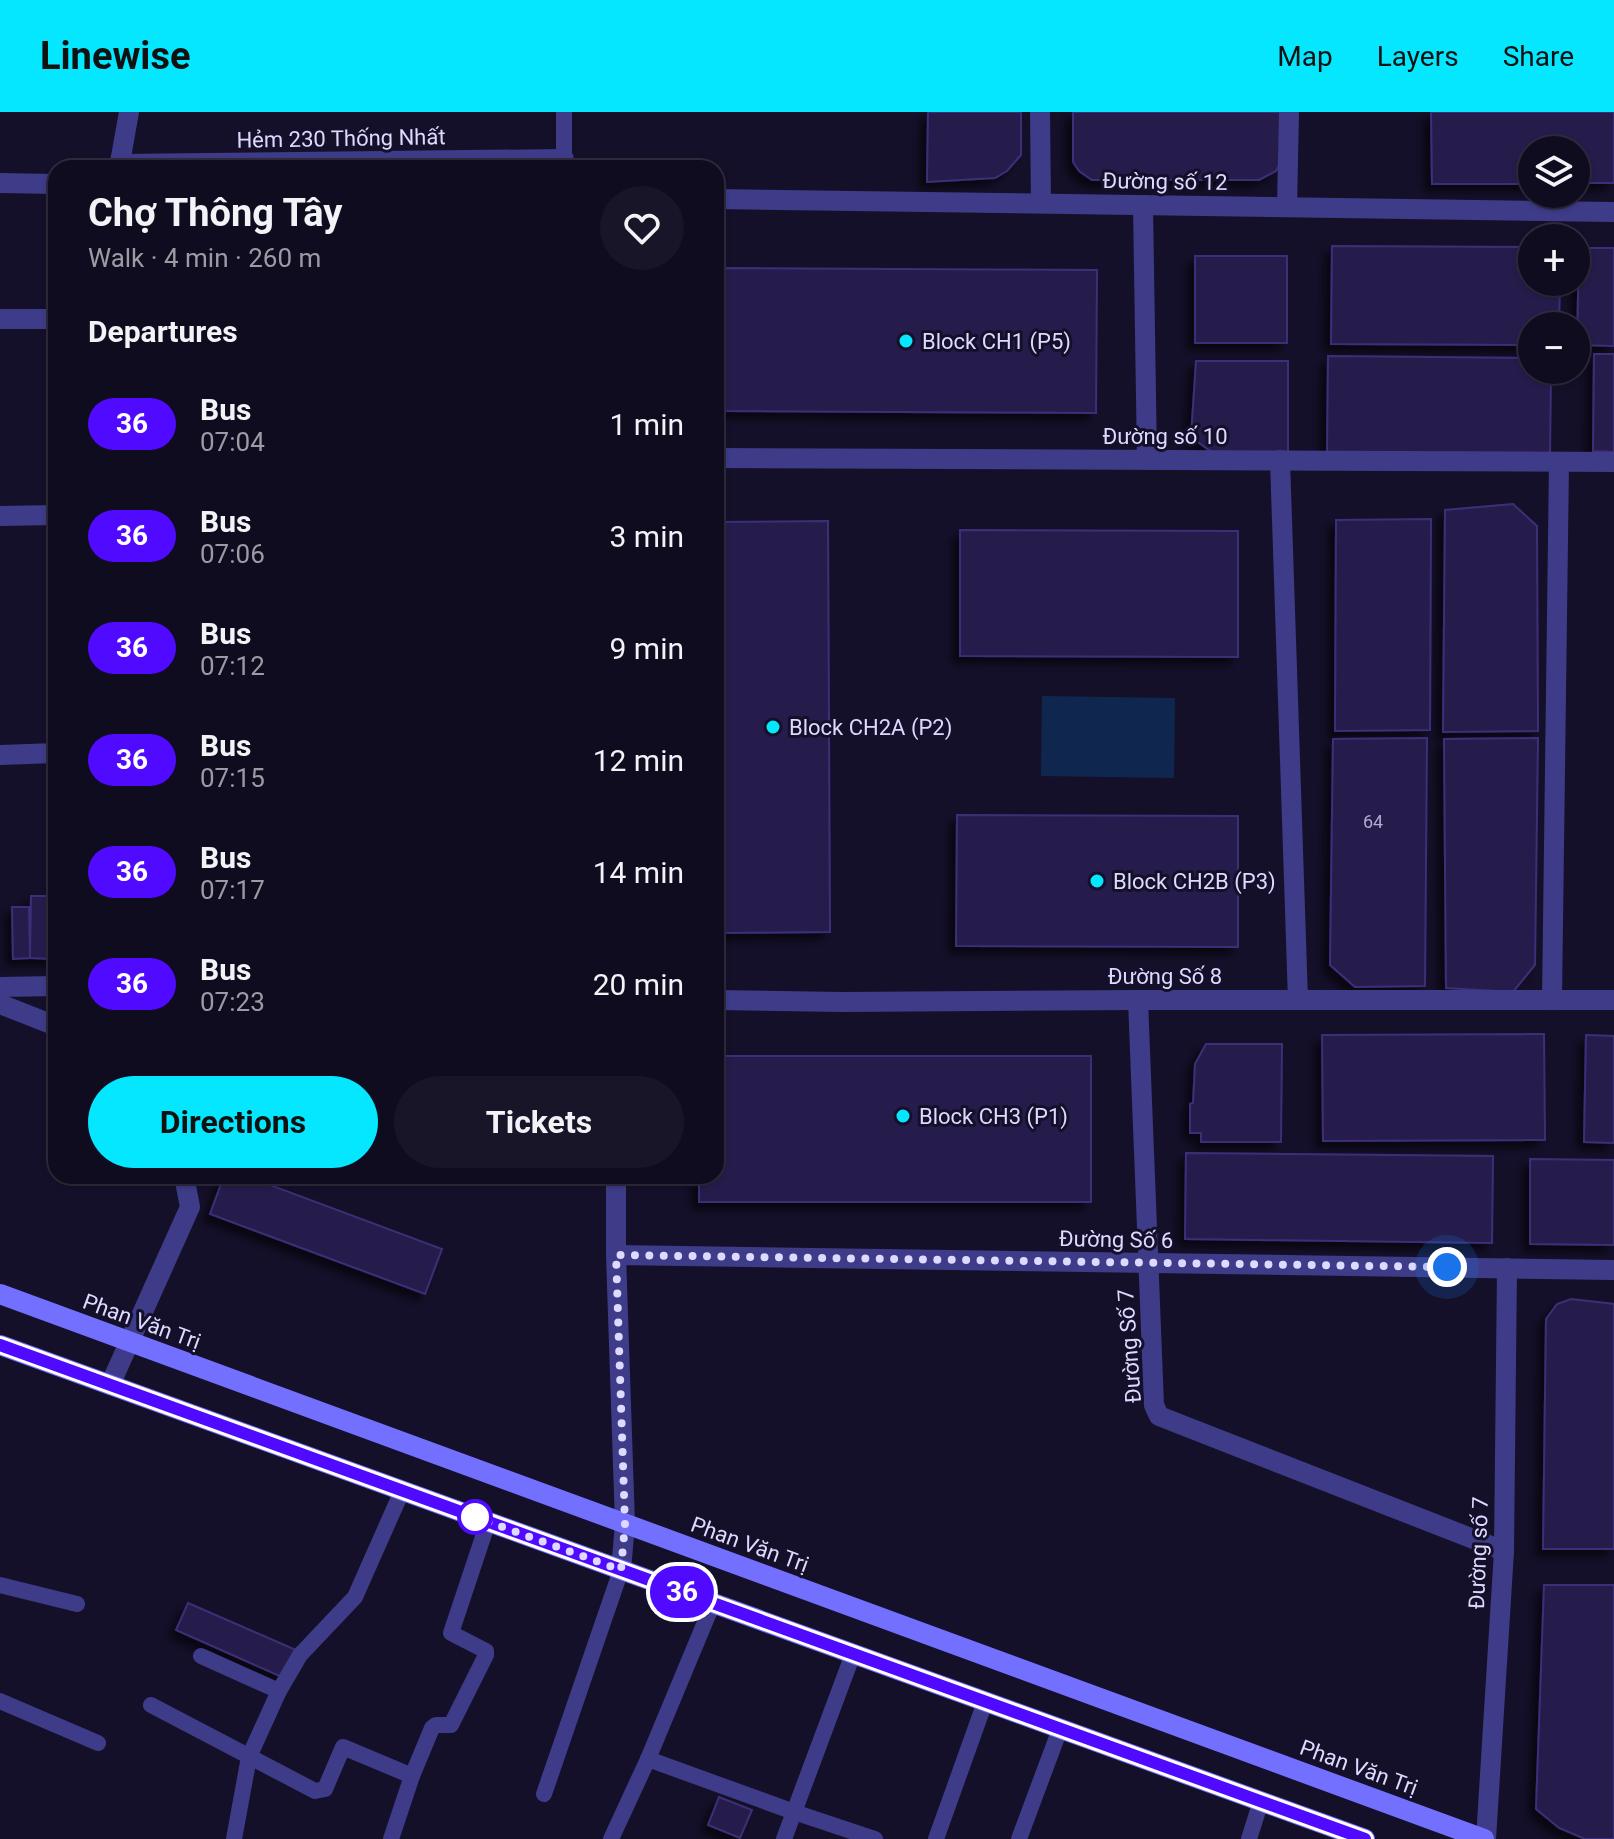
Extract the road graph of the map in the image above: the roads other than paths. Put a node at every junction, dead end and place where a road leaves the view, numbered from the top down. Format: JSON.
{"nodes":[{"id":1,"x":129,"y":112,"type":"edge"},
{"id":2,"x":564,"y":112,"type":"edge"},
{"id":3,"x":1040,"y":112,"type":"edge"},
{"id":4,"x":1289,"y":112,"type":"edge"},
{"id":5,"x":120,"y":160,"type":"edge"},
{"id":6,"x":564,"y":160,"type":"edge"},
{"id":7,"x":0,"y":183,"type":"edge"},
{"id":8,"x":48,"y":184,"type":"edge"},
{"id":9,"x":724,"y":199,"type":"edge"},
{"id":10,"x":1041,"y":203,"type":"junction"},
{"id":11,"x":1143,"y":205,"type":"junction"},
{"id":12,"x":1287,"y":207,"type":"junction"},
{"id":13,"x":1614,"y":212,"type":"edge"},
{"id":14,"x":0,"y":319,"type":"edge"},
{"id":15,"x":48,"y":319,"type":"edge"},
{"id":16,"x":724,"y":458,"type":"edge"},
{"id":17,"x":1147,"y":460,"type":"junction"},
{"id":18,"x":1280,"y":460,"type":"junction"},
{"id":19,"x":1559,"y":462,"type":"junction"},
{"id":20,"x":1614,"y":462,"type":"edge"},
{"id":21,"x":48,"y":515,"type":"edge"},
{"id":22,"x":0,"y":516,"type":"edge"},
{"id":23,"x":48,"y":753,"type":"edge"},
{"id":24,"x":0,"y":755,"type":"edge"},
{"id":25,"x":48,"y":986,"type":"edge"},
{"id":26,"x":0,"y":987,"type":"edge"},
{"id":27,"x":724,"y":1000,"type":"edge"},
{"id":28,"x":1138,"y":1000,"type":"junction"},
{"id":29,"x":1298,"y":1000,"type":"junction"},
{"id":30,"x":1552,"y":1000,"type":"junction"},
{"id":31,"x":1614,"y":1000,"type":"edge"},
{"id":32,"x":0,"y":1004,"type":"edge"},
{"id":33,"x":48,"y":1023,"type":"edge"},
{"id":34,"x":186,"y":1184,"type":"edge"},
{"id":35,"x":616,"y":1184,"type":"edge"},
{"id":36,"x":616,"y":1255,"type":"junction"},
{"id":37,"x":1149,"y":1263,"type":"junction"},
{"id":38,"x":1507,"y":1268,"type":"junction"},
{"id":39,"x":1614,"y":1270,"type":"edge"},
{"id":40,"x":0,"y":1294,"type":"edge"},
{"id":41,"x":129,"y":1341,"type":"junction"},
{"id":42,"x":0,"y":1345,"type":"edge"},
{"id":43,"x":110,"y":1385,"type":"junction"},
{"id":44,"x":402,"y":1491,"type":"junction"},
{"id":45,"x":488,"y":1522,"type":"junction"},
{"id":46,"x":625,"y":1524,"type":"junction"},
{"id":47,"x":1504,"y":1551,"type":"junction"},
{"id":48,"x":621,"y":1570,"type":"junction"},
{"id":49,"x":0,"y":1585,"type":"edge"},
{"id":50,"x":713,"y":1603,"type":"junction"},
{"id":51,"x":77,"y":1604,"type":"dead end"},
{"id":52,"x":853,"y":1654,"type":"junction"},
{"id":53,"x":201,"y":1656,"type":"dead end"},
{"id":54,"x":279,"y":1691,"type":"junction"},
{"id":55,"x":0,"y":1701,"type":"edge"},
{"id":56,"x":985,"y":1702,"type":"junction"},
{"id":57,"x":151,"y":1705,"type":"dead end"},
{"id":58,"x":1060,"y":1729,"type":"junction"},
{"id":59,"x":98,"y":1743,"type":"dead end"},
{"id":60,"x":249,"y":1757,"type":"junction"},
{"id":61,"x":648,"y":1759,"type":"junction"},
{"id":62,"x":412,"y":1776,"type":"junction"},
{"id":63,"x":544,"y":1794,"type":"dead end"},
{"id":64,"x":1261,"y":1801,"type":"junction"},
{"id":65,"x":794,"y":1812,"type":"junction"},
{"id":66,"x":234,"y":1839,"type":"edge"},
{"id":67,"x":391,"y":1839,"type":"edge"},
{"id":68,"x":611,"y":1839,"type":"edge"},
{"id":69,"x":784,"y":1839,"type":"edge"},
{"id":70,"x":875,"y":1839,"type":"edge"},
{"id":71,"x":936,"y":1839,"type":"edge"},
{"id":72,"x":1019,"y":1839,"type":"edge"},
{"id":73,"x":1249,"y":1839,"type":"edge"},
{"id":74,"x":1365,"y":1839,"type":"edge"},
{"id":75,"x":1485,"y":1839,"type":"edge"}],
"edges":[{"from":1,"to":5,"type":"street"},
{"from":2,"to":6,"type":"lane"},
{"from":3,"to":10,"type":"street"},
{"from":4,"to":12,"type":"street"},
{"from":7,"to":8,"type":"street"},
{"from":9,"to":10,"type":"street","name":"Đường số 12"},
{"from":10,"to":11,"type":"street","name":"Đường số 12"},
{"from":11,"to":12,"type":"street","name":"Đường số 12"},
{"from":11,"to":17,"type":"street"},
{"from":12,"to":13,"type":"street","name":"Đường số 12"},
{"from":14,"to":15,"type":"street"},
{"from":16,"to":17,"type":"street","name":"Đường số 10"},
{"from":17,"to":18,"type":"street","name":"Đường số 10"},
{"from":18,"to":19,"type":"street","name":"Đường số 10"},
{"from":18,"to":29,"type":"street"},
{"from":19,"to":20,"type":"street","name":"Đường số 10"},
{"from":19,"to":30,"type":"street"},
{"from":21,"to":22,"type":"street"},
{"from":23,"to":24,"type":"street"},
{"from":25,"to":26,"type":"street"},
{"from":27,"to":28,"type":"street","name":"Đường Số 8"},
{"from":28,"to":29,"type":"street","name":"Đường Số 8"},
{"from":28,"to":37,"type":"street","name":"Đường Số 7"},
{"from":29,"to":30,"type":"street","name":"Đường Số 8"},
{"from":30,"to":31,"type":"street","name":"Đường Số 8"},
{"from":32,"to":33,"type":"street"},
{"from":34,"to":41,"type":"street"},
{"from":35,"to":36,"type":"street"},
{"from":36,"to":37,"type":"street","name":"Đường Số 6"},
{"from":36,"to":46,"type":"street"},
{"from":37,"to":38,"type":"street","name":"Đường Số 6"},
{"from":37,"to":47,"type":"street","name":"Đường Số 7"},
{"from":38,"to":39,"type":"street","name":"Đường Số 6"},
{"from":38,"to":47,"type":"street","name":"Đường số 7"},
{"from":40,"to":41,"type":"main road","name":"Phan Văn Trị"},
{"from":41,"to":43,"type":"street"},
{"from":41,"to":46,"type":"main road","name":"Phan Văn Trị"},
{"from":42,"to":43,"type":"main road"},
{"from":43,"to":44,"type":"main road"},
{"from":44,"to":45,"type":"main road"},
{"from":44,"to":54,"type":"lane"},
{"from":45,"to":48,"type":"main road"},
{"from":45,"to":62,"type":"lane"},
{"from":46,"to":48,"type":"street"},
{"from":46,"to":75,"type":"main road","name":"Phan Văn Trị"},
{"from":47,"to":75,"type":"street","name":"Đường số 7"},
{"from":48,"to":50,"type":"main road"},
{"from":48,"to":63,"type":"lane"},
{"from":49,"to":51,"type":"lane"},
{"from":50,"to":52,"type":"main road"},
{"from":50,"to":61,"type":"lane"},
{"from":52,"to":56,"type":"main road"},
{"from":52,"to":65,"type":"lane"},
{"from":53,"to":54,"type":"lane"},
{"from":54,"to":60,"type":"lane"},
{"from":55,"to":59,"type":"lane"},
{"from":56,"to":58,"type":"main road"},
{"from":56,"to":71,"type":"lane"},
{"from":57,"to":60,"type":"lane"},
{"from":58,"to":64,"type":"main road"},
{"from":58,"to":72,"type":"lane"},
{"from":60,"to":62,"type":"lane"},
{"from":60,"to":66,"type":"lane"},
{"from":61,"to":65,"type":"lane"},
{"from":61,"to":68,"type":"lane"},
{"from":62,"to":67,"type":"lane"},
{"from":64,"to":73,"type":"lane"},
{"from":64,"to":74,"type":"main road"},
{"from":65,"to":69,"type":"lane"},
{"from":65,"to":70,"type":"lane"}]}
